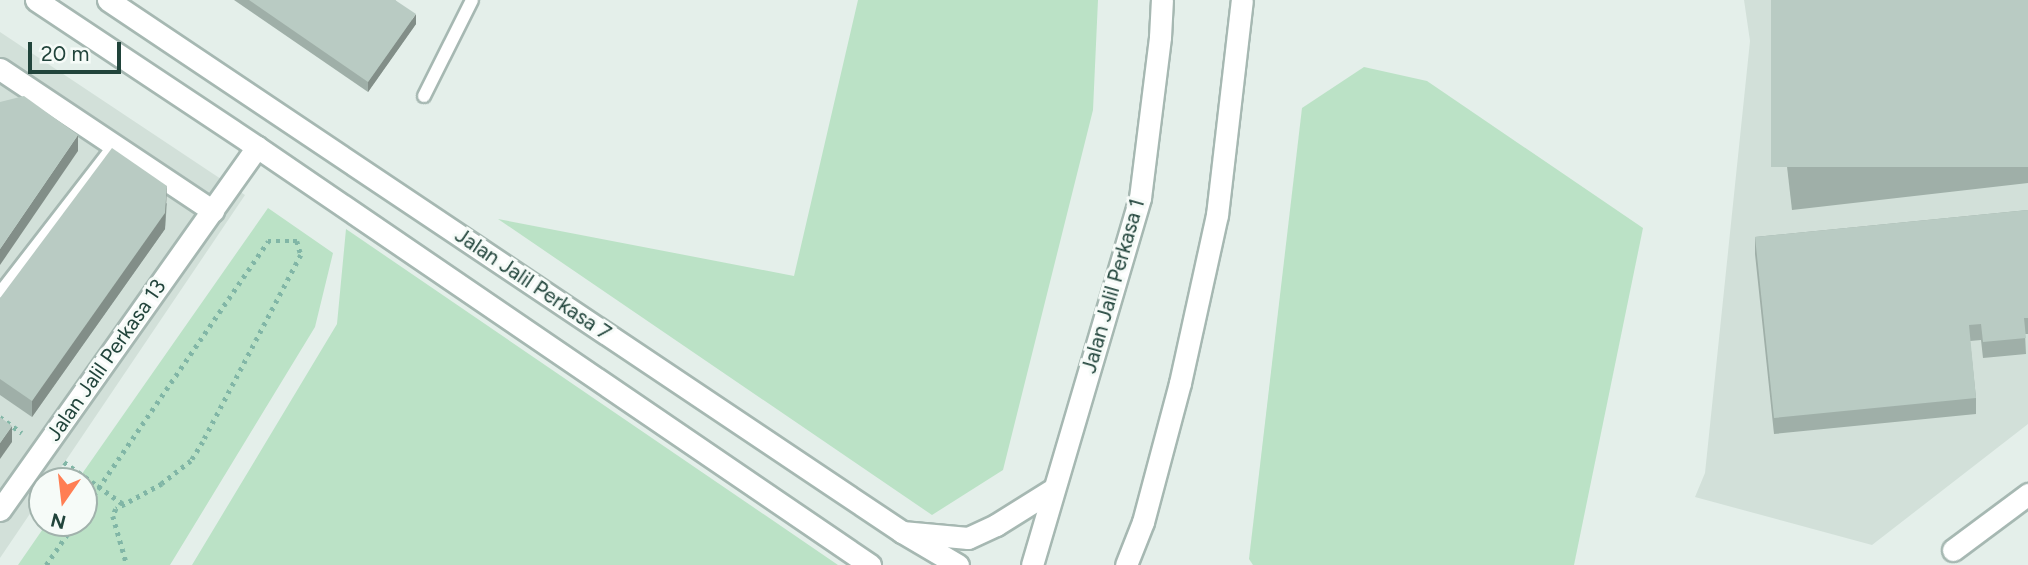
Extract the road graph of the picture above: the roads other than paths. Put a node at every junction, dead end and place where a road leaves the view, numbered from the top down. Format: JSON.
{"nodes":[{"id":1,"x":36,"y":0,"type":"edge"},
{"id":2,"x":108,"y":0,"type":"edge"},
{"id":3,"x":472,"y":0,"type":"edge"},
{"id":4,"x":1162,"y":0,"type":"edge"},
{"id":5,"x":1242,"y":0,"type":"edge"},
{"id":6,"x":0,"y":69,"type":"edge"},
{"id":7,"x":424,"y":96,"type":"dead end"},
{"id":8,"x":114,"y":146,"type":"junction"},
{"id":9,"x":257,"y":147,"type":"junction"},
{"id":10,"x":213,"y":211,"type":"junction"},
{"id":11,"x":0,"y":293,"type":"edge"},
{"id":12,"x":1052,"y":490,"type":"junction"},
{"id":13,"x":2028,"y":494,"type":"edge"},
{"id":14,"x":0,"y":510,"type":"edge"},
{"id":15,"x":1143,"y":522,"type":"junction"},
{"id":16,"x":902,"y":532,"type":"junction"},
{"id":17,"x":1953,"y":550,"type":"dead end"},
{"id":18,"x":870,"y":565,"type":"edge"},
{"id":19,"x":958,"y":565,"type":"edge"},
{"id":20,"x":1032,"y":565,"type":"edge"},
{"id":21,"x":1126,"y":565,"type":"edge"},
{"id":22,"x":1138,"y":565,"type":"edge"}],
"edges":[{"from":1,"to":9,"type":"street","name":"Jalan Jalil Perkasa 7"},
{"from":2,"to":16,"type":"street","name":"Jalan Jalil Perkasa 7"},
{"from":3,"to":7,"type":"lane"},
{"from":4,"to":12,"type":"street","name":"Jalan Jalil Perkasa 1"},
{"from":5,"to":15,"type":"street"},
{"from":6,"to":8,"type":"street"},
{"from":8,"to":10,"type":"street"},
{"from":8,"to":11,"type":"lane"},
{"from":9,"to":10,"type":"street","name":"Jalan Jalil Perkasa 13"},
{"from":9,"to":18,"type":"street","name":"Jalan Jalil Perkasa 7"},
{"from":10,"to":14,"type":"street","name":"Jalan Jalil Perkasa 13"},
{"from":12,"to":16,"type":"street"},
{"from":12,"to":20,"type":"street","name":"Jalan Jalil Perkasa 1"},
{"from":13,"to":17,"type":"street"},
{"from":15,"to":21,"type":"street"},
{"from":15,"to":22,"type":"street"},
{"from":16,"to":19,"type":"street","name":"Jalan Jalil Perkasa 7"}]}
